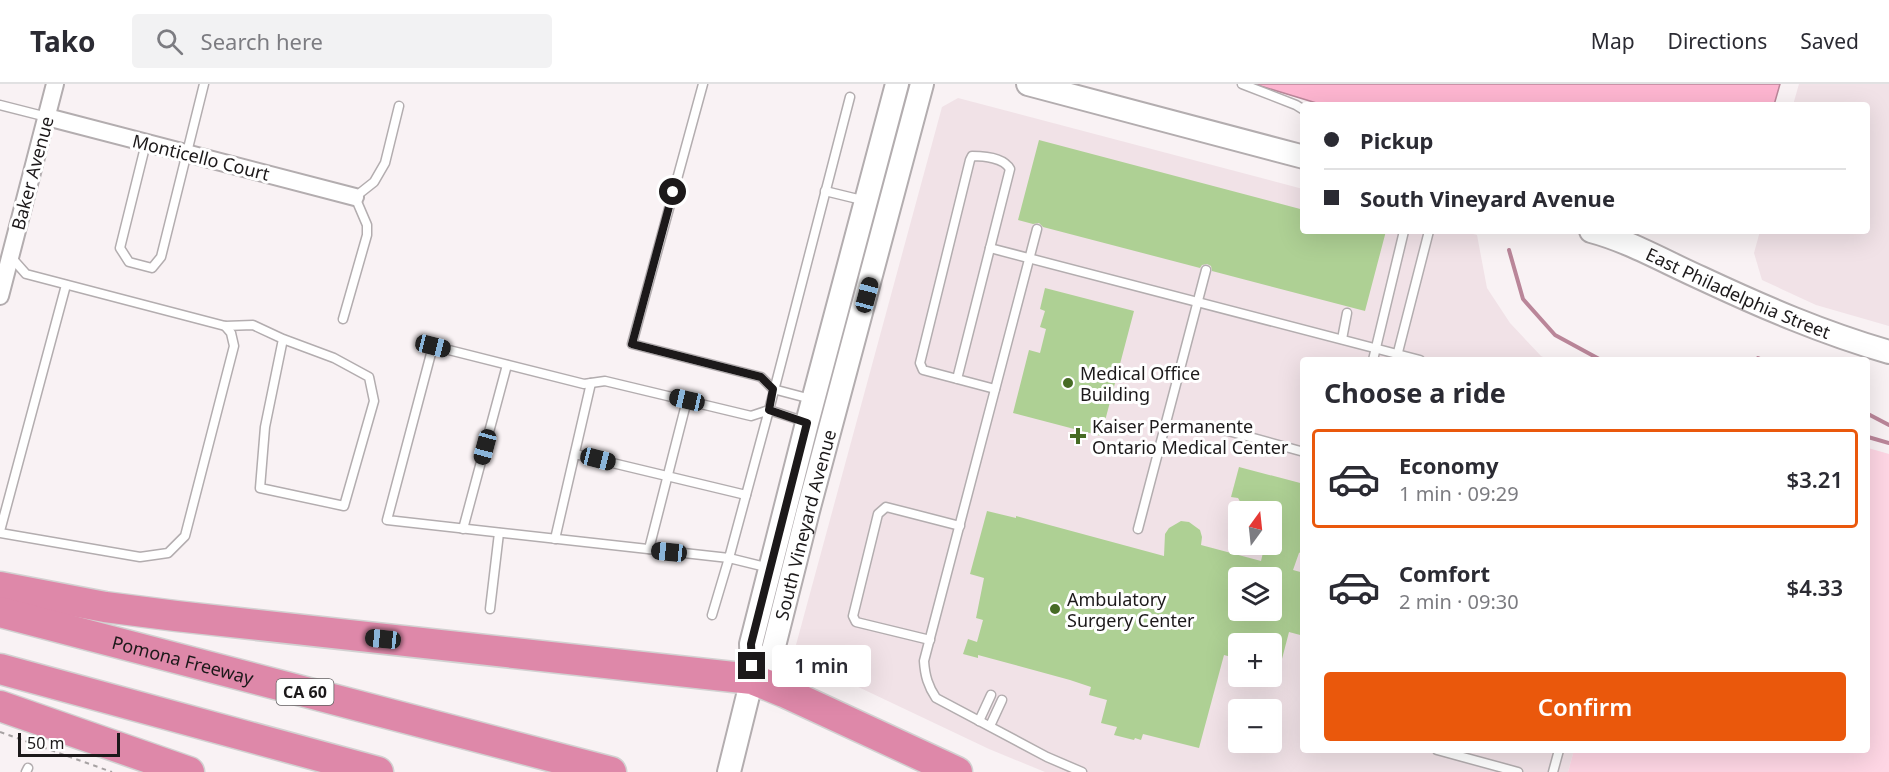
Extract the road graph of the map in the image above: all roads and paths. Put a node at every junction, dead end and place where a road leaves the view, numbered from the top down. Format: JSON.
{"nodes":[{"id":1,"x":55,"y":84,"type":"edge"},
{"id":2,"x":204,"y":84,"type":"edge"},
{"id":3,"x":703,"y":84,"type":"edge"},
{"id":4,"x":897,"y":84,"type":"edge"},
{"id":5,"x":922,"y":84,"type":"edge"},
{"id":6,"x":1028,"y":84,"type":"edge"},
{"id":7,"x":1242,"y":84,"type":"edge"},
{"id":8,"x":850,"y":97,"type":"dead end"},
{"id":9,"x":0,"y":105,"type":"edge"},
{"id":10,"x":399,"y":106,"type":"dead end"},
{"id":11,"x":1300,"y":108,"type":"edge"},
{"id":12,"x":47,"y":117,"type":"junction"},
{"id":13,"x":146,"y":143,"type":"junction"},
{"id":14,"x":186,"y":153,"type":"junction"},
{"id":15,"x":1300,"y":156,"type":"edge"},
{"id":16,"x":825,"y":191,"type":"junction"},
{"id":17,"x":355,"y":197,"type":"junction"},
{"id":18,"x":866,"y":201,"type":"junction"},
{"id":19,"x":1037,"y":229,"type":"dead end"},
{"id":20,"x":1403,"y":234,"type":"edge"},
{"id":21,"x":1428,"y":234,"type":"edge"},
{"id":22,"x":1600,"y":234,"type":"edge"},
{"id":23,"x":990,"y":248,"type":"junction"},
{"id":24,"x":5,"y":250,"type":"edge"},
{"id":25,"x":1029,"y":259,"type":"junction"},
{"id":26,"x":1206,"y":270,"type":"dead end"},
{"id":27,"x":66,"y":285,"type":"junction"},
{"id":28,"x":0,"y":296,"type":"edge"},
{"id":29,"x":1197,"y":302,"type":"junction"},
{"id":30,"x":1347,"y":314,"type":"dead end"},
{"id":31,"x":343,"y":319,"type":"dead end"},
{"id":32,"x":225,"y":326,"type":"junction"},
{"id":33,"x":283,"y":339,"type":"junction"},
{"id":34,"x":1342,"y":339,"type":"junction"},
{"id":35,"x":1376,"y":348,"type":"junction"},
{"id":36,"x":1889,"y":352,"type":"edge"},
{"id":37,"x":1374,"y":357,"type":"edge"},
{"id":38,"x":1397,"y":357,"type":"edge"},
{"id":39,"x":507,"y":365,"type":"junction"},
{"id":40,"x":957,"y":379,"type":"junction"},
{"id":41,"x":591,"y":383,"type":"junction"},
{"id":42,"x":773,"y":389,"type":"junction"},
{"id":43,"x":995,"y":389,"type":"junction"},
{"id":44,"x":814,"y":399,"type":"junction"},
{"id":45,"x":687,"y":400,"type":"junction"},
{"id":46,"x":769,"y":410,"type":"junction"},
{"id":47,"x":807,"y":423,"type":"junction"},
{"id":48,"x":1210,"y":426,"type":"dead end"},
{"id":49,"x":1300,"y":451,"type":"edge"},
{"id":50,"x":575,"y":453,"type":"junction"},
{"id":51,"x":668,"y":476,"type":"junction"},
{"id":52,"x":746,"y":495,"type":"junction"},
{"id":53,"x":960,"y":526,"type":"junction"},
{"id":54,"x":464,"y":528,"type":"junction"},
{"id":55,"x":1138,"y":529,"type":"dead end"},
{"id":56,"x":0,"y":532,"type":"edge"},
{"id":57,"x":499,"y":533,"type":"junction"},
{"id":58,"x":555,"y":539,"type":"junction"},
{"id":59,"x":649,"y":549,"type":"junction"},
{"id":60,"x":729,"y":558,"type":"junction"},
{"id":61,"x":771,"y":568,"type":"junction"},
{"id":62,"x":0,"y":587,"type":"edge"},
{"id":63,"x":490,"y":609,"type":"dead end"},
{"id":64,"x":0,"y":612,"type":"edge"},
{"id":65,"x":712,"y":615,"type":"dead end"},
{"id":66,"x":930,"y":640,"type":"junction"},
{"id":67,"x":0,"y":669,"type":"edge"},
{"id":68,"x":752,"y":679,"type":"junction"},
{"id":69,"x":992,"y":695,"type":"dead end"},
{"id":70,"x":1002,"y":700,"type":"dead end"},
{"id":71,"x":0,"y":706,"type":"edge"},
{"id":72,"x":979,"y":721,"type":"junction"},
{"id":73,"x":990,"y":726,"type":"junction"},
{"id":74,"x":0,"y":732,"type":"edge"},
{"id":75,"x":1448,"y":753,"type":"edge"},
{"id":76,"x":1558,"y":753,"type":"edge"},
{"id":77,"x":112,"y":772,"type":"edge"},
{"id":78,"x":189,"y":772,"type":"edge"},
{"id":79,"x":378,"y":772,"type":"edge"},
{"id":80,"x":611,"y":772,"type":"edge"},
{"id":81,"x":729,"y":772,"type":"edge"},
{"id":82,"x":957,"y":772,"type":"edge"},
{"id":83,"x":1082,"y":772,"type":"edge"},
{"id":84,"x":1518,"y":772,"type":"edge"},
{"id":85,"x":1553,"y":772,"type":"edge"}],
"edges":[{"from":1,"to":12,"type":"street","name":"Baker Avenue"},
{"from":2,"to":14,"type":"lane"},
{"from":3,"to":42,"type":"lane"},
{"from":4,"to":18,"type":"main road","name":"South Vineyard Avenue"},
{"from":5,"to":68,"type":"main road","name":"South Vineyard Avenue"},
{"from":6,"to":15,"type":"main road"},
{"from":7,"to":11,"type":"lane"},
{"from":8,"to":16,"type":"lane"},
{"from":9,"to":12,"type":"lane"},
{"from":10,"to":17,"type":"lane"},
{"from":12,"to":13,"type":"street","name":"Monticello Court"},
{"from":12,"to":24,"type":"street","name":"Baker Avenue"},
{"from":13,"to":14,"type":"street","name":"Monticello Court"},
{"from":13,"to":14,"type":"lane"},
{"from":14,"to":17,"type":"street","name":"Monticello Court"},
{"from":16,"to":18,"type":"lane"},
{"from":16,"to":42,"type":"lane"},
{"from":17,"to":31,"type":"lane"},
{"from":18,"to":44,"type":"main road","name":"South Vineyard Avenue"},
{"from":19,"to":25,"type":"lane"},
{"from":20,"to":35,"type":"lane"},
{"from":21,"to":38,"type":"lane"},
{"from":22,"to":36,"type":"main road","name":"East Philadelphia Street"},
{"from":23,"to":25,"type":"lane"},
{"from":23,"to":40,"type":"lane"},
{"from":23,"to":40,"type":"lane"},
{"from":24,"to":27,"type":"lane"},
{"from":24,"to":28,"type":"street","name":"Baker Avenue"},
{"from":25,"to":29,"type":"lane"},
{"from":25,"to":43,"type":"lane"},
{"from":26,"to":29,"type":"lane"},
{"from":27,"to":32,"type":"lane"},
{"from":27,"to":56,"type":"lane"},
{"from":29,"to":34,"type":"lane"},
{"from":29,"to":55,"type":"lane"},
{"from":30,"to":34,"type":"lane"},
{"from":32,"to":33,"type":"lane"},
{"from":32,"to":56,"type":"lane"},
{"from":33,"to":33,"type":"lane"},
{"from":34,"to":35,"type":"lane"},
{"from":35,"to":37,"type":"lane"},
{"from":35,"to":38,"type":"lane"},
{"from":39,"to":41,"type":"lane"},
{"from":39,"to":54,"type":"lane"},
{"from":39,"to":54,"type":"lane"},
{"from":40,"to":43,"type":"lane"},
{"from":41,"to":45,"type":"lane"},
{"from":41,"to":50,"type":"lane"},
{"from":42,"to":44,"type":"lane"},
{"from":42,"to":46,"type":"lane"},
{"from":43,"to":53,"type":"lane"},
{"from":44,"to":47,"type":"main road","name":"South Vineyard Avenue"},
{"from":45,"to":46,"type":"lane"},
{"from":45,"to":51,"type":"lane"},
{"from":46,"to":47,"type":"lane"},
{"from":46,"to":52,"type":"lane"},
{"from":47,"to":61,"type":"main road","name":"South Vineyard Avenue"},
{"from":48,"to":49,"type":"lane"},
{"from":50,"to":51,"type":"lane"},
{"from":50,"to":58,"type":"lane"},
{"from":51,"to":52,"type":"lane"},
{"from":51,"to":59,"type":"lane"},
{"from":52,"to":60,"type":"lane"},
{"from":53,"to":66,"type":"lane"},
{"from":53,"to":66,"type":"lane"},
{"from":54,"to":57,"type":"lane"},
{"from":57,"to":58,"type":"lane"},
{"from":57,"to":63,"type":"lane"},
{"from":58,"to":59,"type":"lane"},
{"from":59,"to":60,"type":"lane"},
{"from":60,"to":61,"type":"lane"},
{"from":60,"to":65,"type":"lane"},
{"from":61,"to":68,"type":"main road","name":"South Vineyard Avenue"},
{"from":62,"to":68,"type":"highway"},
{"from":64,"to":80,"type":"highway","name":"Pomona Freeway","number":"CA 60"},
{"from":66,"to":72,"type":"lane"},
{"from":67,"to":79,"type":"highway"},
{"from":68,"to":81,"type":"main road"},
{"from":68,"to":82,"type":"highway"},
{"from":69,"to":72,"type":"lane"},
{"from":70,"to":73,"type":"lane"},
{"from":71,"to":78,"type":"highway"},
{"from":72,"to":73,"type":"lane"},
{"from":73,"to":83,"type":"lane"},
{"from":74,"to":77,"type":"path"},
{"from":75,"to":84,"type":"lane"},
{"from":76,"to":85,"type":"lane"}]}
